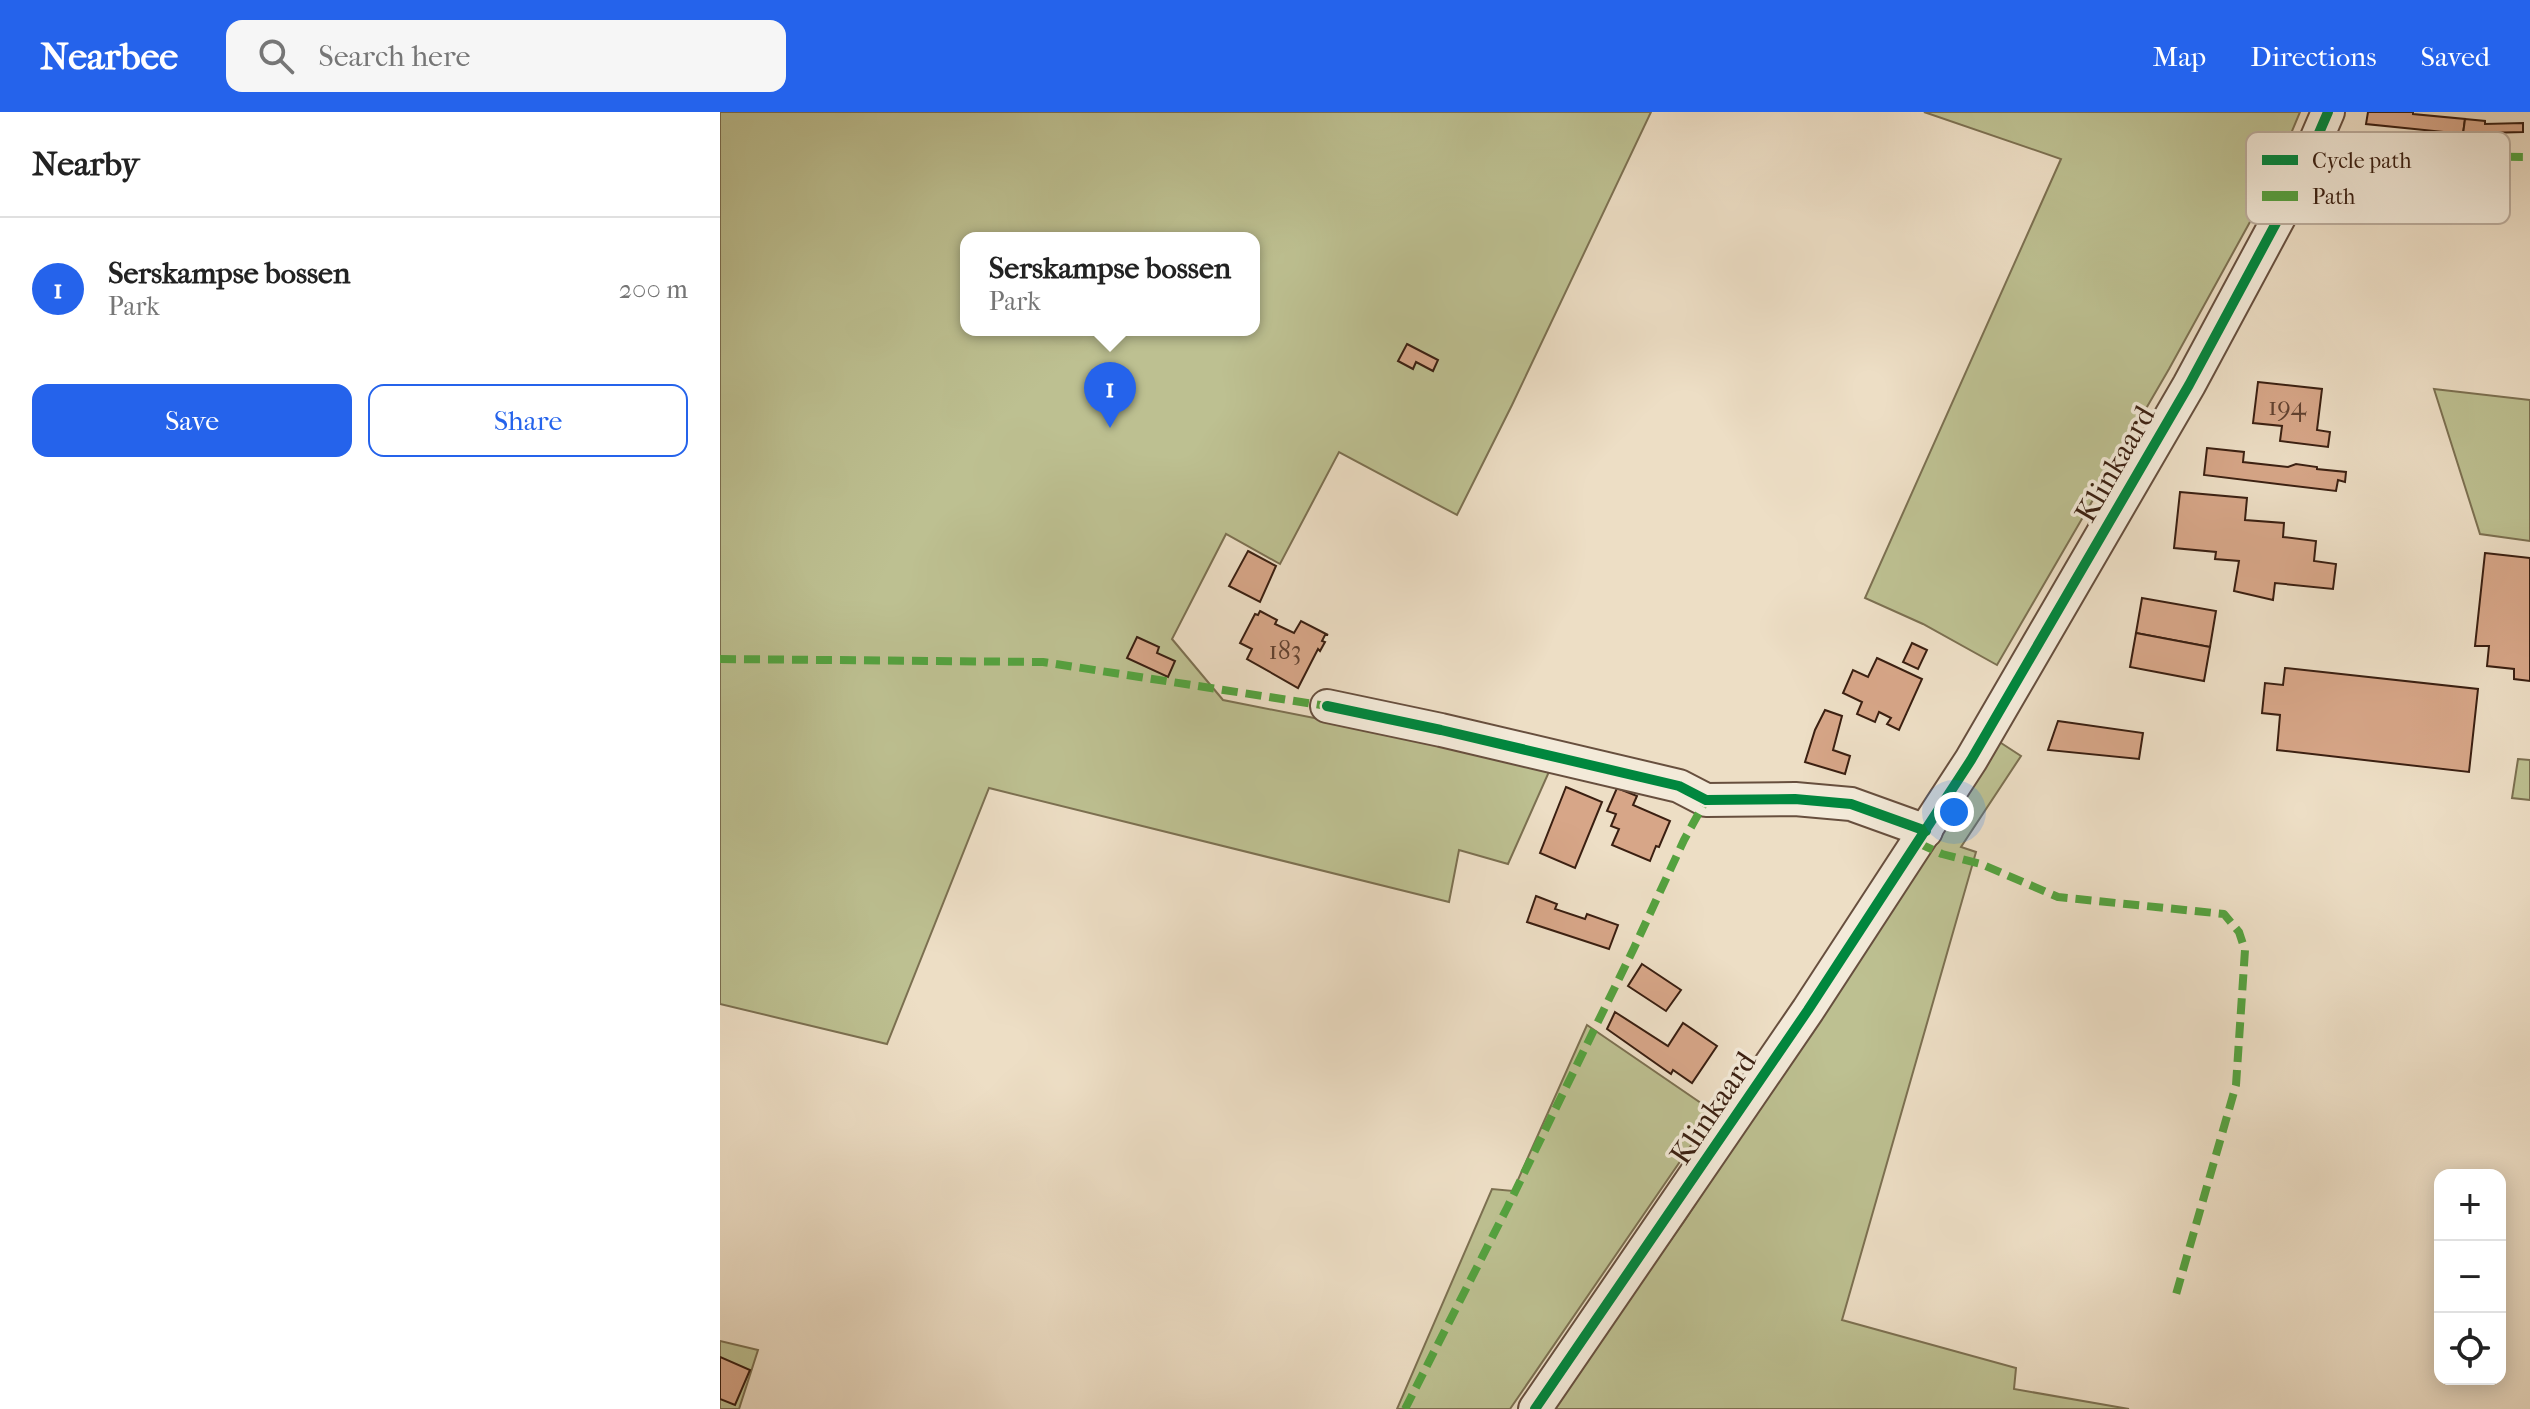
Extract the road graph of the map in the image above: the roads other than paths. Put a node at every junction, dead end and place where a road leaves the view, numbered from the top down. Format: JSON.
{"nodes":[{"id":1,"x":2328,"y":112,"type":"edge"},
{"id":2,"x":2319,"y":132,"type":"edge"},
{"id":3,"x":2276,"y":224,"type":"edge"},
{"id":4,"x":1327,"y":706,"type":"dead end"},
{"id":5,"x":1926,"y":831,"type":"junction"},
{"id":6,"x":1535,"y":1409,"type":"edge"}],
"edges":[{"from":1,"to":2,"type":"street","name":"Klinkaard"},
{"from":3,"to":5,"type":"street","name":"Klinkaard"},
{"from":4,"to":5,"type":"street"},
{"from":5,"to":6,"type":"street","name":"Klinkaard"}]}
